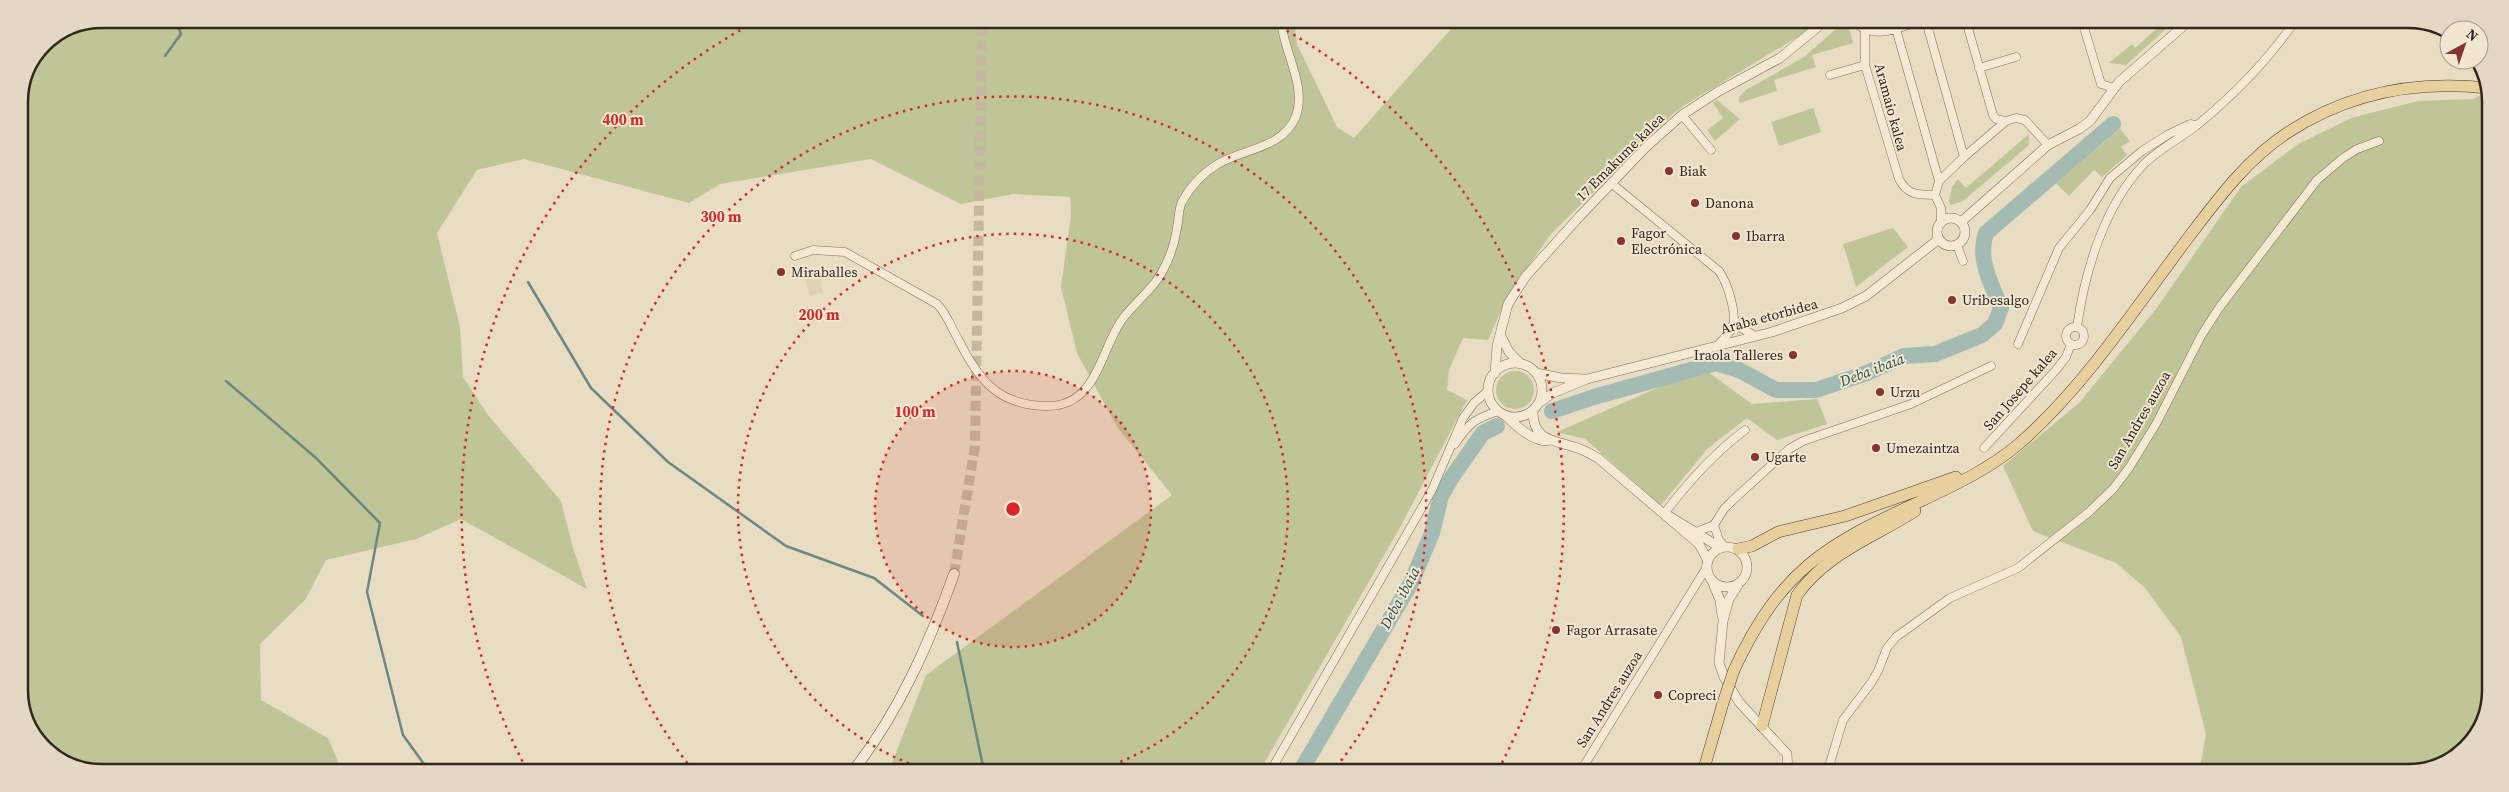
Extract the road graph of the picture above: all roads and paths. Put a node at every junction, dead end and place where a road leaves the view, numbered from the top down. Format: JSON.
{"nodes":[{"id":1,"x":1283,"y":28,"type":"edge"},
{"id":2,"x":1816,"y":28,"type":"edge"},
{"id":3,"x":1863,"y":28,"type":"edge"},
{"id":4,"x":1899,"y":28,"type":"edge"},
{"id":5,"x":1928,"y":28,"type":"edge"},
{"id":6,"x":1968,"y":28,"type":"edge"},
{"id":7,"x":2084,"y":28,"type":"edge"},
{"id":8,"x":2181,"y":28,"type":"edge"},
{"id":9,"x":2290,"y":28,"type":"edge"},
{"id":10,"x":1896,"y":29,"type":"junction"},
{"id":11,"x":1865,"y":30,"type":"junction"},
{"id":12,"x":2016,"y":57,"type":"dead end"},
{"id":13,"x":1866,"y":65,"type":"junction"},
{"id":14,"x":1979,"y":68,"type":"junction"},
{"id":15,"x":1830,"y":75,"type":"dead end"},
{"id":16,"x":2114,"y":88,"type":"junction"},
{"id":17,"x":2480,"y":88,"type":"edge"},
{"id":18,"x":1682,"y":116,"type":"junction"},
{"id":19,"x":2006,"y":122,"type":"junction"},
{"id":20,"x":2197,"y":125,"type":"junction"},
{"id":21,"x":2379,"y":141,"type":"dead end"},
{"id":22,"x":2048,"y":146,"type":"junction"},
{"id":23,"x":1712,"y":150,"type":"dead end"},
{"id":24,"x":1964,"y":157,"type":"junction"},
{"id":25,"x":1939,"y":181,"type":"junction"},
{"id":26,"x":1613,"y":185,"type":"junction"},
{"id":27,"x":1935,"y":195,"type":"junction"},
{"id":28,"x":1961,"y":222,"type":"junction"},
{"id":29,"x":1941,"y":223,"type":"junction"},
{"id":30,"x":1939,"y":239,"type":"junction"},
{"id":31,"x":1957,"y":245,"type":"junction"},
{"id":32,"x":795,"y":256,"type":"dead end"},
{"id":33,"x":1963,"y":262,"type":"dead end"},
{"id":34,"x":1734,"y":318,"type":"junction"},
{"id":35,"x":2077,"y":327,"type":"junction"},
{"id":36,"x":1500,"y":333,"type":"junction"},
{"id":37,"x":1754,"y":336,"type":"junction"},
{"id":38,"x":1719,"y":344,"type":"junction"},
{"id":39,"x":2018,"y":344,"type":"dead end"},
{"id":40,"x":2071,"y":344,"type":"junction"},
{"id":41,"x":1521,"y":364,"type":"junction"},
{"id":42,"x":1990,"y":366,"type":"dead end"},
{"id":43,"x":1495,"y":373,"type":"junction"},
{"id":44,"x":1536,"y":373,"type":"junction"},
{"id":45,"x":1587,"y":379,"type":"junction"},
{"id":46,"x":1488,"y":391,"type":"junction"},
{"id":47,"x":1540,"y":402,"type":"junction"},
{"id":48,"x":1533,"y":410,"type":"junction"},
{"id":49,"x":1502,"y":413,"type":"junction"},
{"id":50,"x":1745,"y":430,"type":"dead end"},
{"id":51,"x":1550,"y":440,"type":"junction"},
{"id":52,"x":1984,"y":448,"type":"dead end"},
{"id":53,"x":1450,"y":452,"type":"junction"},
{"id":54,"x":1999,"y":459,"type":"junction"},
{"id":55,"x":1940,"y":492,"type":"junction"},
{"id":56,"x":1664,"y":514,"type":"junction"},
{"id":57,"x":1714,"y":525,"type":"junction"},
{"id":58,"x":1696,"y":532,"type":"junction"},
{"id":59,"x":1723,"y":547,"type":"junction"},
{"id":60,"x":1738,"y":549,"type":"junction"},
{"id":61,"x":1708,"y":562,"type":"junction"},
{"id":62,"x":954,"y":574,"type":"tunnel mouth"},
{"id":63,"x":1712,"y":581,"type":"junction"},
{"id":64,"x":1738,"y":585,"type":"junction"},
{"id":65,"x":1723,"y":621,"type":"junction"},
{"id":66,"x":1762,"y":726,"type":"junction"},
{"id":67,"x":858,"y":764,"type":"edge"},
{"id":68,"x":1275,"y":764,"type":"edge"},
{"id":69,"x":1585,"y":764,"type":"edge"},
{"id":70,"x":1705,"y":764,"type":"edge"},
{"id":71,"x":1788,"y":764,"type":"edge"},
{"id":72,"x":1829,"y":764,"type":"edge"}],
"edges":[{"from":1,"to":32,"type":"street"},
{"from":2,"to":18,"type":"street","name":"17 Emakume kalea"},
{"from":3,"to":11,"type":"street"},
{"from":4,"to":10,"type":"street"},
{"from":5,"to":24,"type":"street"},
{"from":6,"to":14,"type":"street"},
{"from":7,"to":16,"type":"street"},
{"from":8,"to":16,"type":"street"},
{"from":9,"to":20,"type":"street","name":"San Josepe kalea"},
{"from":10,"to":11,"type":"street"},
{"from":10,"to":25,"type":"street"},
{"from":11,"to":13,"type":"street","name":"Aramaio kalea"},
{"from":12,"to":14,"type":"street"},
{"from":13,"to":15,"type":"street"},
{"from":13,"to":27,"type":"street","name":"Aramaio kalea"},
{"from":14,"to":19,"type":"street"},
{"from":16,"to":22,"type":"street"},
{"from":17,"to":54,"type":"main road"},
{"from":18,"to":23,"type":"street"},
{"from":18,"to":26,"type":"street","name":"17 Emakume kalea"},
{"from":19,"to":22,"type":"street"},
{"from":19,"to":24,"type":"street"},
{"from":20,"to":35,"type":"street","name":"San Josepe kalea"},
{"from":20,"to":39,"type":"street"},
{"from":21,"to":72,"type":"street","name":"San Andres auzoa"},
{"from":22,"to":28,"type":"street"},
{"from":24,"to":25,"type":"street"},
{"from":25,"to":27,"type":"street"},
{"from":26,"to":34,"type":"street"},
{"from":26,"to":36,"type":"street","name":"17 Emakume kalea"},
{"from":27,"to":29,"type":"street"},
{"from":28,"to":29,"type":"street"},
{"from":28,"to":31,"type":"street"},
{"from":29,"to":30,"type":"street"},
{"from":30,"to":31,"type":"street"},
{"from":30,"to":37,"type":"street","name":"Araba etorbidea"},
{"from":31,"to":33,"type":"street"},
{"from":34,"to":37,"type":"street"},
{"from":34,"to":38,"type":"street"},
{"from":35,"to":40,"type":"street","name":"San Josepe kalea"},
{"from":35,"to":40,"type":"street","name":"San Josepe kalea"},
{"from":36,"to":41,"type":"street"},
{"from":36,"to":43,"type":"street","name":"17 Emakume kalea"},
{"from":37,"to":38,"type":"street","name":"Araba etorbidea"},
{"from":38,"to":45,"type":"street","name":"Araba etorbidea"},
{"from":40,"to":52,"type":"street","name":"San Josepe kalea"},
{"from":41,"to":43,"type":"street"},
{"from":41,"to":44,"type":"street"},
{"from":42,"to":57,"type":"street"},
{"from":43,"to":46,"type":"street"},
{"from":44,"to":45,"type":"street","name":"Araba etorbidea"},
{"from":44,"to":47,"type":"street"},
{"from":45,"to":47,"type":"street","name":"Araba etorbidea"},
{"from":46,"to":49,"type":"street"},
{"from":46,"to":53,"type":"street"},
{"from":47,"to":48,"type":"street"},
{"from":48,"to":49,"type":"street"},
{"from":48,"to":51,"type":"street"},
{"from":49,"to":51,"type":"street"},
{"from":49,"to":53,"type":"street"},
{"from":50,"to":56,"type":"street"},
{"from":51,"to":56,"type":"street"},
{"from":53,"to":68,"type":"street"},
{"from":54,"to":55,"type":"main road"},
{"from":54,"to":60,"type":"main road"},
{"from":55,"to":66,"type":"main road"},
{"from":55,"to":70,"type":"main road","bridge":true},
{"from":56,"to":58,"type":"street"},
{"from":56,"to":61,"type":"street"},
{"from":57,"to":58,"type":"street"},
{"from":57,"to":59,"type":"street"},
{"from":58,"to":59,"type":"street"},
{"from":59,"to":60,"type":"street"},
{"from":59,"to":61,"type":"street","name":"San Andres auzoa"},
{"from":60,"to":64,"type":"street"},
{"from":61,"to":63,"type":"street"},
{"from":61,"to":69,"type":"street","name":"San Andres auzoa"},
{"from":62,"to":67,"type":"main road"},
{"from":63,"to":64,"type":"street"},
{"from":63,"to":65,"type":"street"},
{"from":64,"to":65,"type":"street"},
{"from":65,"to":66,"type":"street"},
{"from":66,"to":71,"type":"street"}]}
